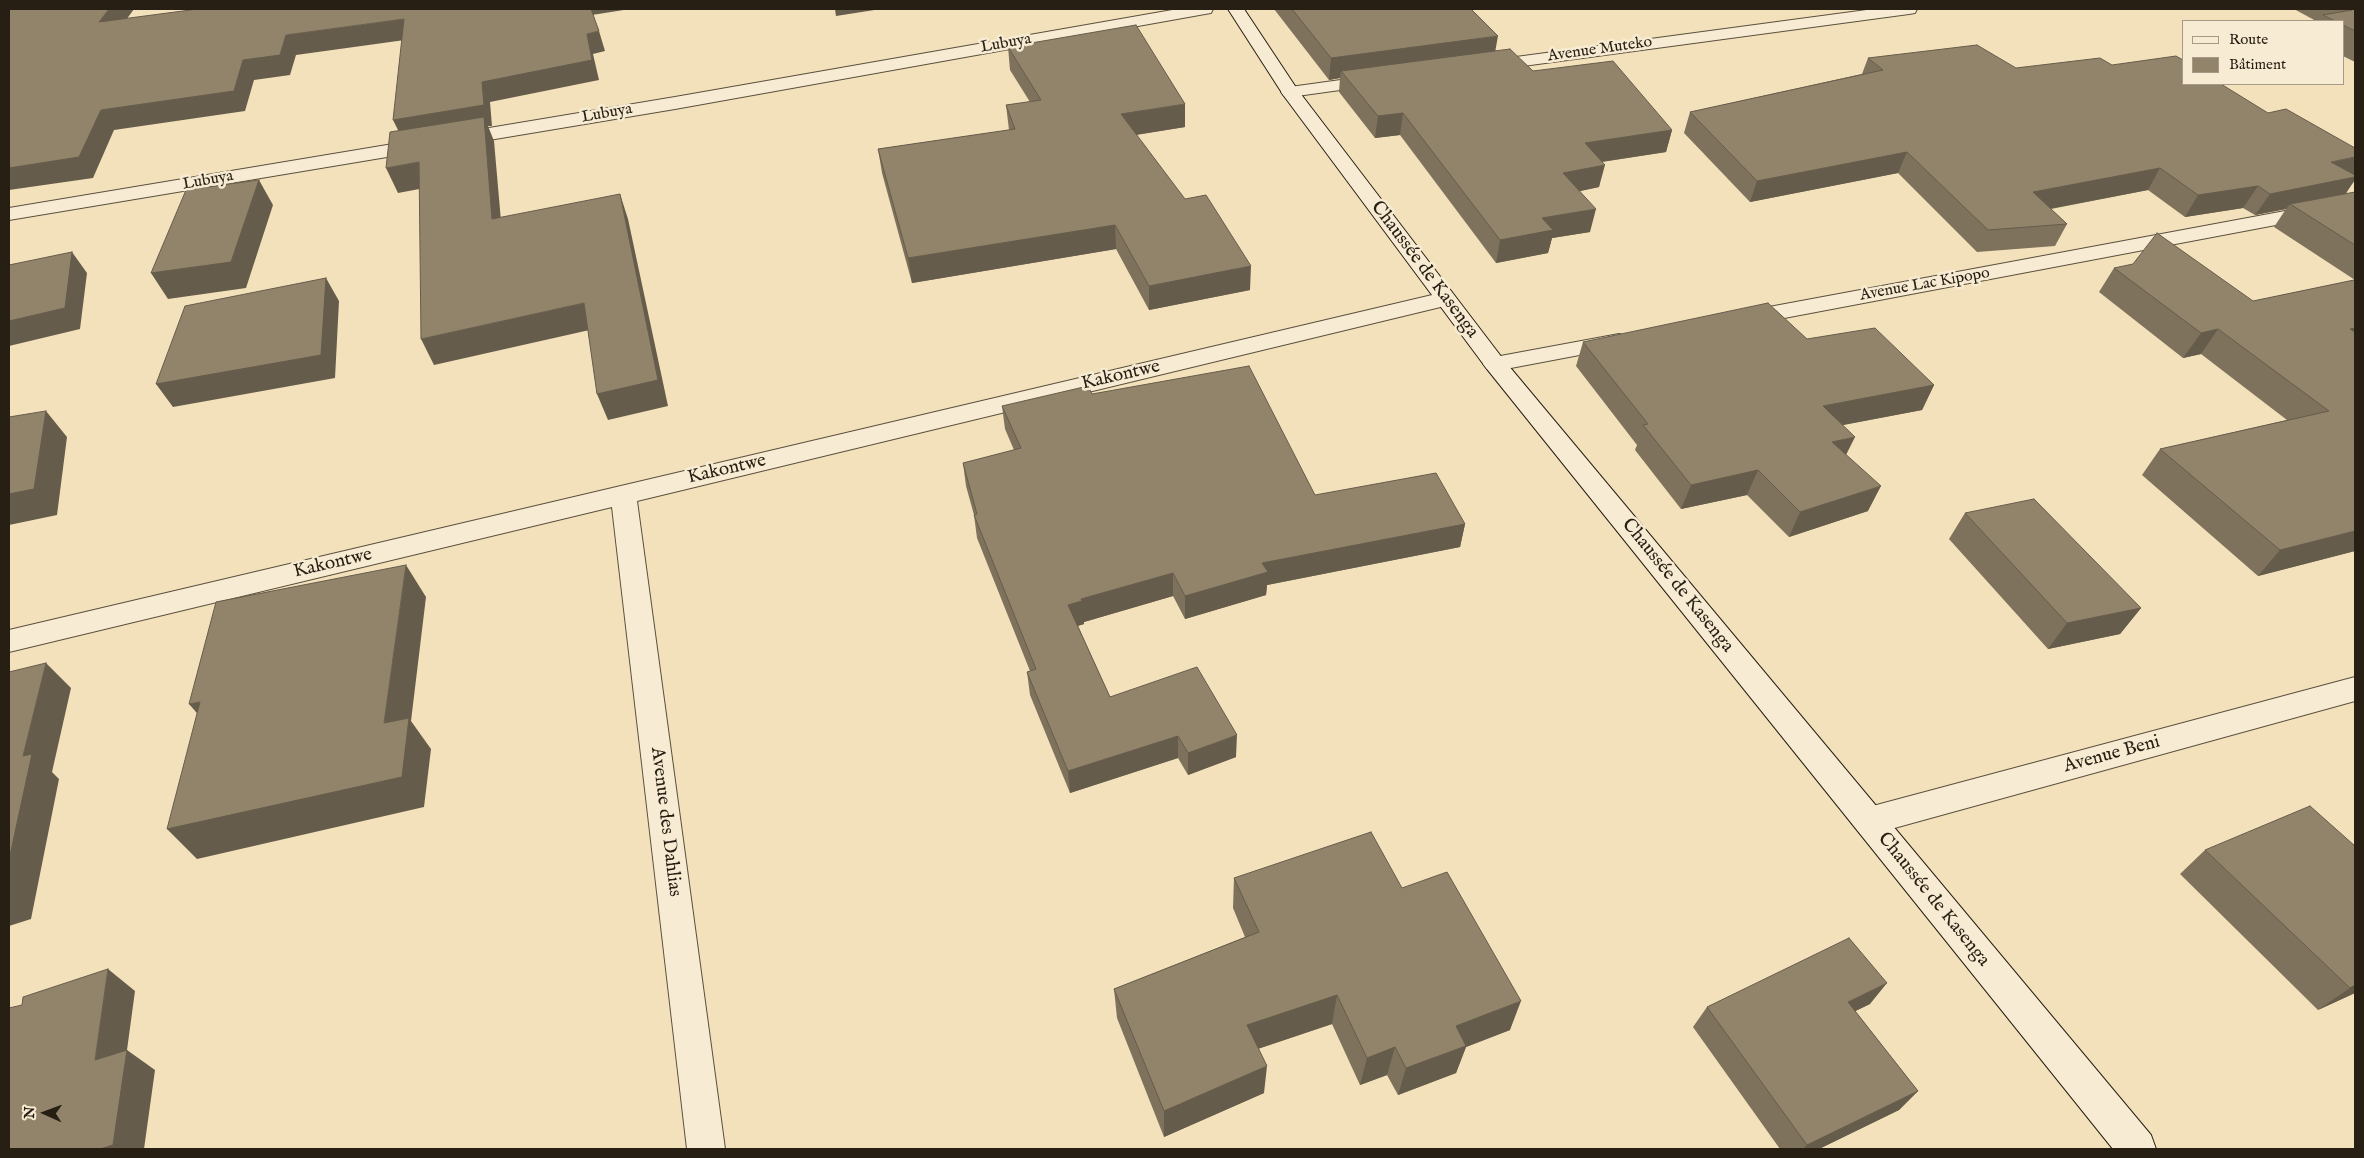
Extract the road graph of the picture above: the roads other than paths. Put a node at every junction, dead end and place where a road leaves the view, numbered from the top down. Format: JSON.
{"nodes":[{"id":1,"x":1205,"y":9,"type":"edge"},
{"id":2,"x":1236,"y":9,"type":"edge"},
{"id":3,"x":1909,"y":9,"type":"edge"},
{"id":4,"x":1467,"y":68,"type":"edge"},
{"id":5,"x":1398,"y":78,"type":"edge"},
{"id":6,"x":1290,"y":92,"type":"junction"},
{"id":7,"x":2355,"y":204,"type":"edge"},
{"id":8,"x":9,"y":214,"type":"edge"},
{"id":9,"x":1445,"y":299,"type":"junction"},
{"id":10,"x":1717,"y":323,"type":"edge"},
{"id":11,"x":1640,"y":337,"type":"edge"},
{"id":12,"x":1495,"y":364,"type":"junction"},
{"id":13,"x":623,"y":494,"type":"junction"},
{"id":14,"x":9,"y":641,"type":"edge"},
{"id":15,"x":2355,"y":689,"type":"edge"},
{"id":16,"x":1868,"y":821,"type":"junction"},
{"id":17,"x":706,"y":1149,"type":"edge"},
{"id":18,"x":2138,"y":1149,"type":"edge"}],
"edges":[{"from":1,"to":8,"type":"street","name":"Lubuya"},
{"from":2,"to":6,"type":"street","name":"Chaussée de Kasenga"},
{"from":3,"to":4,"type":"street","name":"Avenue Muteko"},
{"from":5,"to":6,"type":"street"},
{"from":6,"to":9,"type":"street","name":"Chaussée de Kasenga"},
{"from":7,"to":10,"type":"street","name":"Avenue Lac Kipopo"},
{"from":9,"to":12,"type":"street","name":"Chaussée de Kasenga"},
{"from":9,"to":13,"type":"street","name":"Kakontwe"},
{"from":11,"to":12,"type":"street"},
{"from":12,"to":16,"type":"street","name":"Chaussée de Kasenga"},
{"from":13,"to":14,"type":"street","name":"Kakontwe"},
{"from":13,"to":17,"type":"street","name":"Avenue des Dahlias"},
{"from":15,"to":16,"type":"street","name":"Avenue Beni"},
{"from":16,"to":18,"type":"street","name":"Chaussée de Kasenga"}]}
